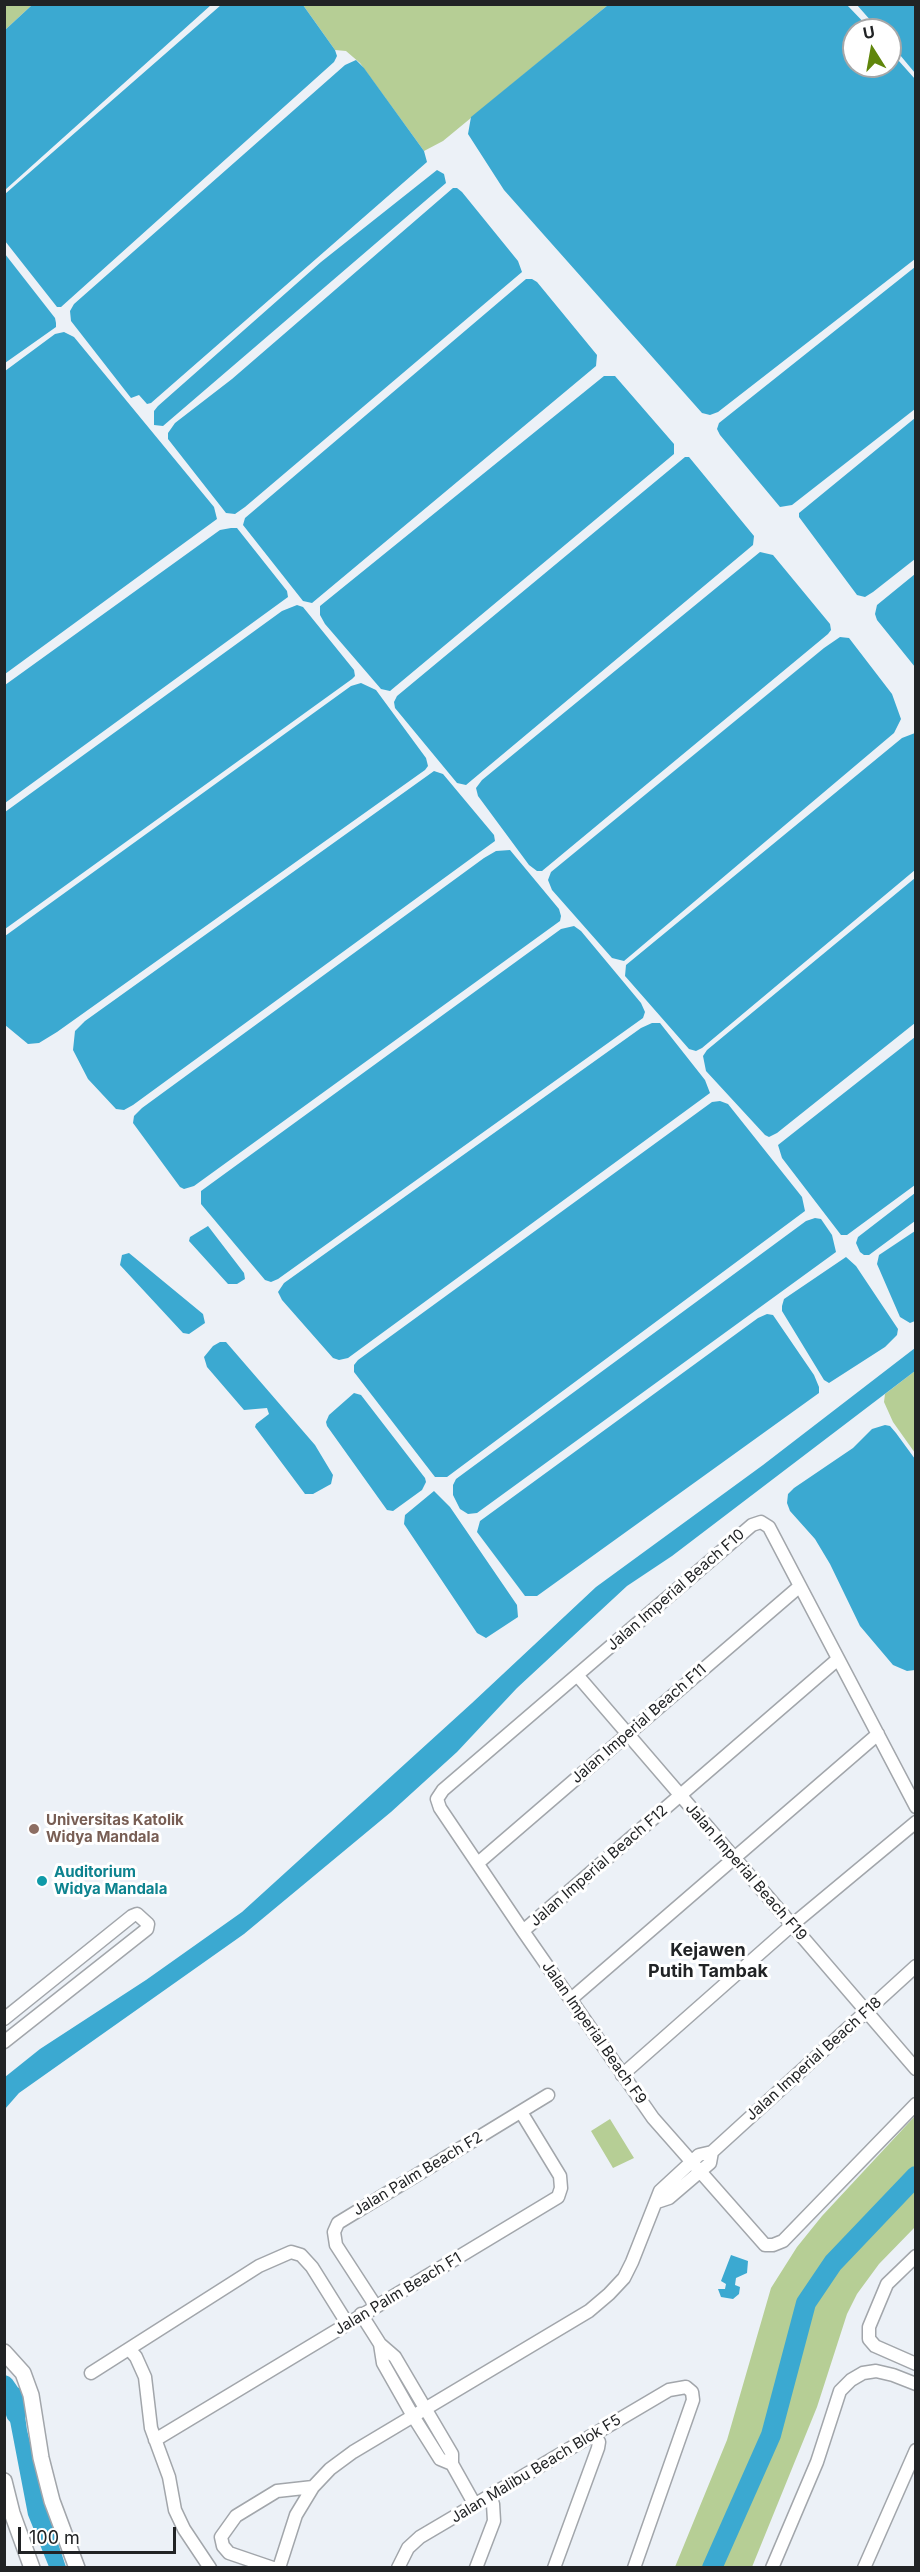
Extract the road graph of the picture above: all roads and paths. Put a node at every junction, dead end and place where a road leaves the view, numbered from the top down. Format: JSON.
{"nodes":[{"id":1,"x":800,"y":1586,"type":"junction"},
{"id":2,"x":838,"y":1659,"type":"junction"},
{"id":3,"x":577,"y":1675,"type":"junction"},
{"id":4,"x":627,"y":1734,"type":"junction"},
{"id":5,"x":878,"y":1734,"type":"junction"},
{"id":6,"x":680,"y":1796,"type":"junction"},
{"id":7,"x":915,"y":1807,"type":"edge"},
{"id":8,"x":440,"y":1808,"type":"joint"},
{"id":9,"x":915,"y":1822,"type":"edge"},
{"id":10,"x":735,"y":1859,"type":"junction"},
{"id":11,"x":478,"y":1863,"type":"junction"},
{"id":12,"x":792,"y":1925,"type":"junction"},
{"id":13,"x":523,"y":1931,"type":"junction"},
{"id":14,"x":915,"y":1966,"type":"edge"},
{"id":15,"x":571,"y":1999,"type":"junction"},
{"id":16,"x":866,"y":2011,"type":"junction"},
{"id":17,"x":4,"y":2019,"type":"edge"},
{"id":18,"x":4,"y":2042,"type":"edge"},
{"id":19,"x":915,"y":2069,"type":"edge"},
{"id":20,"x":622,"y":2075,"type":"junction"},
{"id":21,"x":548,"y":2096,"type":"dead end"},
{"id":22,"x":915,"y":2104,"type":"edge"},
{"id":23,"x":521,"y":2112,"type":"junction"},
{"id":24,"x":712,"y":2152,"type":"junction"},
{"id":25,"x":691,"y":2162,"type":"junction"},
{"id":26,"x":700,"y":2171,"type":"junction"},
{"id":27,"x":657,"y":2202,"type":"junction"},
{"id":28,"x":915,"y":2256,"type":"edge"},
{"id":29,"x":375,"y":2306,"type":"junction"},
{"id":30,"x":362,"y":2314,"type":"junction"},
{"id":31,"x":347,"y":2323,"type":"junction"},
{"id":32,"x":380,"y":2344,"type":"junction"},
{"id":33,"x":130,"y":2350,"type":"junction"},
{"id":34,"x":4,"y":2352,"type":"edge"},
{"id":35,"x":915,"y":2364,"type":"edge"},
{"id":36,"x":91,"y":2373,"type":"dead end"},
{"id":37,"x":915,"y":2384,"type":"edge"},
{"id":38,"x":425,"y":2409,"type":"junction"},
{"id":39,"x":413,"y":2416,"type":"junction"},
{"id":40,"x":593,"y":2435,"type":"junction"},
{"id":41,"x":154,"y":2440,"type":"junction"},
{"id":42,"x":915,"y":2450,"type":"edge"},
{"id":43,"x":452,"y":2464,"type":"junction"},
{"id":44,"x":4,"y":2481,"type":"edge"},
{"id":45,"x":313,"y":2487,"type":"junction"},
{"id":46,"x":489,"y":2496,"type":"junction"},
{"id":47,"x":475,"y":2505,"type":"junction"},
{"id":48,"x":32,"y":2568,"type":"edge"},
{"id":49,"x":77,"y":2568,"type":"edge"},
{"id":50,"x":210,"y":2568,"type":"edge"},
{"id":51,"x":273,"y":2568,"type":"edge"},
{"id":52,"x":279,"y":2568,"type":"edge"},
{"id":53,"x":398,"y":2568,"type":"edge"},
{"id":54,"x":476,"y":2568,"type":"edge"},
{"id":55,"x":554,"y":2568,"type":"edge"},
{"id":56,"x":634,"y":2568,"type":"edge"},
{"id":57,"x":772,"y":2568,"type":"edge"},
{"id":58,"x":864,"y":2568,"type":"edge"}],
"edges":[{"from":1,"to":2,"type":"street","name":"Jalan Imperial Beach F10"},
{"from":1,"to":3,"type":"street","name":"Jalan Imperial Beach F10"},
{"from":1,"to":4,"type":"street","name":"Jalan Imperial Beach F11"},
{"from":2,"to":5,"type":"street","name":"Jalan Imperial Beach F10"},
{"from":2,"to":6,"type":"street","name":"Jalan Imperial Beach F12"},
{"from":3,"to":4,"type":"street","name":"Jalan Imperial Beach F19"},
{"from":3,"to":8,"type":"street","name":"Jalan Imperial Beach F10"},
{"from":4,"to":6,"type":"street","name":"Jalan Imperial Beach F19"},
{"from":4,"to":11,"type":"street","name":"Jalan Imperial Beach F11"},
{"from":5,"to":7,"type":"street","name":"Jalan Imperial Beach F10"},
{"from":5,"to":10,"type":"street"},
{"from":6,"to":10,"type":"street","name":"Jalan Imperial Beach F19"},
{"from":6,"to":13,"type":"street","name":"Jalan Imperial Beach F12"},
{"from":8,"to":11,"type":"street","name":"Jalan Imperial Beach F9"},
{"from":9,"to":12,"type":"street"},
{"from":10,"to":12,"type":"street","name":"Jalan Imperial Beach F19"},
{"from":10,"to":15,"type":"street"},
{"from":11,"to":13,"type":"street","name":"Jalan Imperial Beach F9"},
{"from":12,"to":16,"type":"street","name":"Jalan Imperial Beach F19"},
{"from":12,"to":20,"type":"street"},
{"from":13,"to":15,"type":"street","name":"Jalan Imperial Beach F9"},
{"from":14,"to":16,"type":"street","name":"Jalan Imperial Beach F18"},
{"from":15,"to":20,"type":"street","name":"Jalan Imperial Beach F9"},
{"from":16,"to":19,"type":"street","name":"Jalan Imperial Beach F19"},
{"from":16,"to":24,"type":"street","name":"Jalan Imperial Beach F18"},
{"from":17,"to":18,"type":"street"},
{"from":20,"to":25,"type":"street","name":"Jalan Imperial Beach F9"},
{"from":21,"to":23,"type":"street","name":"Jalan Palm Beach F2"},
{"from":22,"to":26,"type":"street","name":"Jalan Imperial Beach F9"},
{"from":23,"to":29,"type":"street","name":"Jalan Palm Beach F1"},
{"from":23,"to":29,"type":"street","name":"Jalan Palm Beach F2"},
{"from":24,"to":25,"type":"street"},
{"from":24,"to":26,"type":"street"},
{"from":25,"to":26,"type":"street","name":"Jalan Imperial Beach F9"},
{"from":25,"to":27,"type":"street"},
{"from":26,"to":27,"type":"street"},
{"from":27,"to":38,"type":"street"},
{"from":28,"to":35,"type":"street"},
{"from":29,"to":30,"type":"street","name":"Jalan Palm Beach F1"},
{"from":30,"to":31,"type":"street","name":"Jalan Palm Beach F1"},
{"from":30,"to":32,"type":"street"},
{"from":31,"to":33,"type":"street"},
{"from":31,"to":41,"type":"street","name":"Jalan Palm Beach F1"},
{"from":32,"to":38,"type":"street"},
{"from":32,"to":39,"type":"street"},
{"from":33,"to":36,"type":"street"},
{"from":33,"to":41,"type":"street"},
{"from":34,"to":49,"type":"street"},
{"from":37,"to":57,"type":"street"},
{"from":38,"to":39,"type":"street"},
{"from":38,"to":43,"type":"street"},
{"from":39,"to":43,"type":"street"},
{"from":39,"to":45,"type":"street"},
{"from":40,"to":46,"type":"street","name":"Jalan Malibu Beach Blok F5"},
{"from":40,"to":55,"type":"street"},
{"from":40,"to":56,"type":"street","name":"Jalan Malibu Beach Blok F5"},
{"from":41,"to":50,"type":"street"},
{"from":42,"to":58,"type":"street"},
{"from":43,"to":47,"type":"street"},
{"from":44,"to":48,"type":"street"},
{"from":45,"to":51,"type":"street"},
{"from":45,"to":52,"type":"street"},
{"from":46,"to":47,"type":"street","name":"Jalan Malibu Beach Blok F5"},
{"from":46,"to":54,"type":"street"},
{"from":47,"to":53,"type":"street","name":"Jalan Malibu Beach Blok F5"}]}
